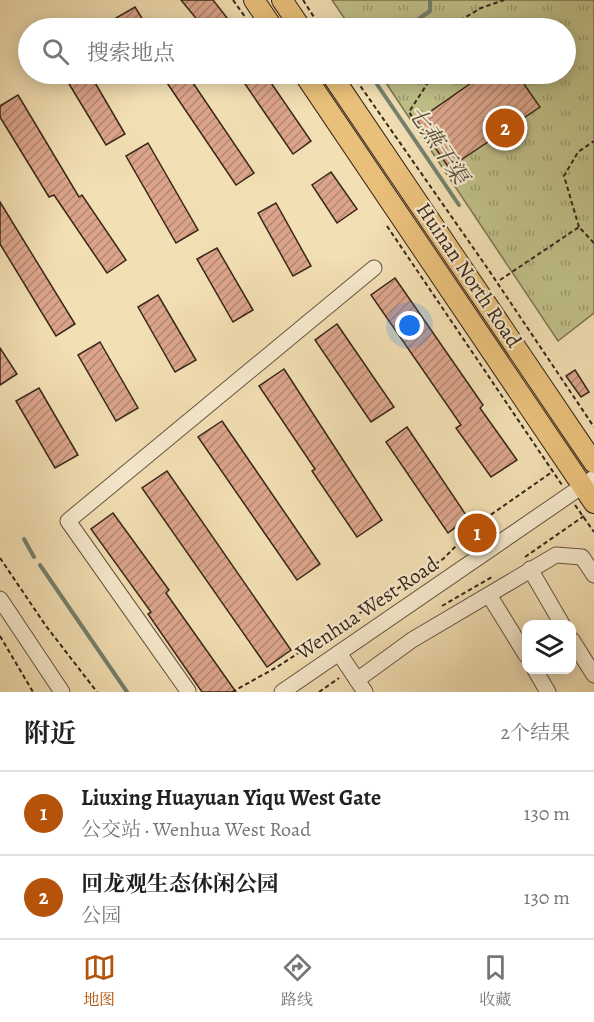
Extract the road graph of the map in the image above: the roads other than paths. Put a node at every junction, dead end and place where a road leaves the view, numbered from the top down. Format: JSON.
{"nodes":[{"id":1,"x":254,"y":0,"type":"edge"},
{"id":2,"x":282,"y":0,"type":"edge"},
{"id":3,"x":266,"y":18,"type":"edge"},
{"id":4,"x":294,"y":18,"type":"edge"},
{"id":5,"x":302,"y":84,"type":"edge"},
{"id":6,"x":338,"y":84,"type":"edge"},
{"id":7,"x":374,"y":268,"type":"dead end"},
{"id":8,"x":594,"y":464,"type":"edge"},
{"id":9,"x":588,"y":482,"type":"edge"},
{"id":10,"x":591,"y":508,"type":"edge"},
{"id":11,"x":530,"y":569,"type":"junction"},
{"id":12,"x":594,"y":574,"type":"edge"},
{"id":13,"x":489,"y":595,"type":"junction"},
{"id":14,"x":0,"y":599,"type":"edge"},
{"id":15,"x":560,"y":620,"type":"edge"},
{"id":16,"x":576,"y":646,"type":"edge"},
{"id":17,"x":522,"y":649,"type":"edge"},
{"id":18,"x":339,"y":653,"type":"junction"},
{"id":19,"x":538,"y":674,"type":"edge"},
{"id":20,"x":594,"y":675,"type":"edge"},
{"id":21,"x":361,"y":686,"type":"edge"},
{"id":22,"x":188,"y":691,"type":"edge"},
{"id":23,"x":62,"y":692,"type":"edge"},
{"id":24,"x":282,"y":692,"type":"edge"},
{"id":25,"x":548,"y":692,"type":"edge"}],
"edges":[{"from":1,"to":3,"type":"main road"},
{"from":2,"to":4,"type":"main road"},
{"from":5,"to":9,"type":"main road","name":"Huinan North Road"},
{"from":6,"to":8,"type":"main road","name":"Huinan North Road"},
{"from":7,"to":22,"type":"street"},
{"from":9,"to":10,"type":"main road","name":"Huinan North Road"},
{"from":9,"to":18,"type":"street","name":"Wenhua West Road"},
{"from":11,"to":12,"type":"street"},
{"from":11,"to":13,"type":"street"},
{"from":11,"to":15,"type":"street"},
{"from":13,"to":17,"type":"street"},
{"from":13,"to":21,"type":"street"},
{"from":14,"to":23,"type":"street"},
{"from":16,"to":20,"type":"street"},
{"from":18,"to":21,"type":"street"},
{"from":18,"to":24,"type":"street","name":"Wenhua West Road"},
{"from":19,"to":25,"type":"street"}]}
